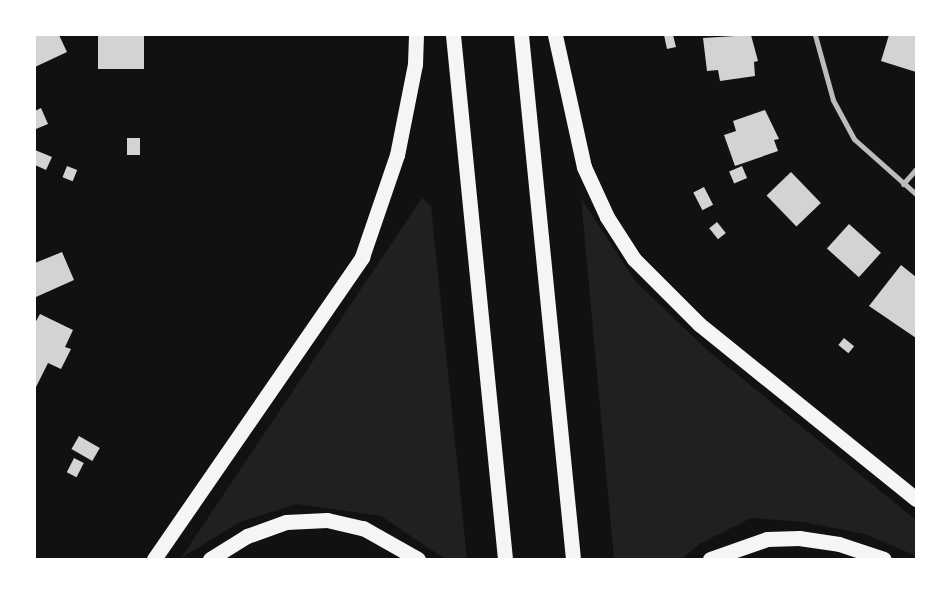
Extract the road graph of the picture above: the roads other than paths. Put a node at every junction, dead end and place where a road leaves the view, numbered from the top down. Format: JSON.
{"nodes":[{"id":1,"x":416,"y":35,"type":"edge"},
{"id":2,"x":453,"y":35,"type":"edge"},
{"id":3,"x":521,"y":35,"type":"edge"},
{"id":4,"x":555,"y":35,"type":"edge"},
{"id":5,"x":815,"y":35,"type":"edge"},
{"id":6,"x":916,"y":169,"type":"edge"},
{"id":7,"x":903,"y":184,"type":"junction"},
{"id":8,"x":916,"y":194,"type":"edge"},
{"id":9,"x":916,"y":499,"type":"edge"},
{"id":10,"x":154,"y":559,"type":"edge"},
{"id":11,"x":210,"y":559,"type":"edge"},
{"id":12,"x":418,"y":559,"type":"edge"},
{"id":13,"x":505,"y":559,"type":"edge"},
{"id":14,"x":573,"y":559,"type":"edge"},
{"id":15,"x":710,"y":559,"type":"edge"},
{"id":16,"x":884,"y":559,"type":"edge"}],
"edges":[{"from":1,"to":10,"type":"highway"},
{"from":2,"to":13,"type":"highway"},
{"from":3,"to":14,"type":"highway"},
{"from":4,"to":9,"type":"highway"},
{"from":5,"to":7,"type":"street"},
{"from":6,"to":7,"type":"street"},
{"from":7,"to":8,"type":"street"},
{"from":11,"to":12,"type":"highway"},
{"from":15,"to":16,"type":"highway"}]}
